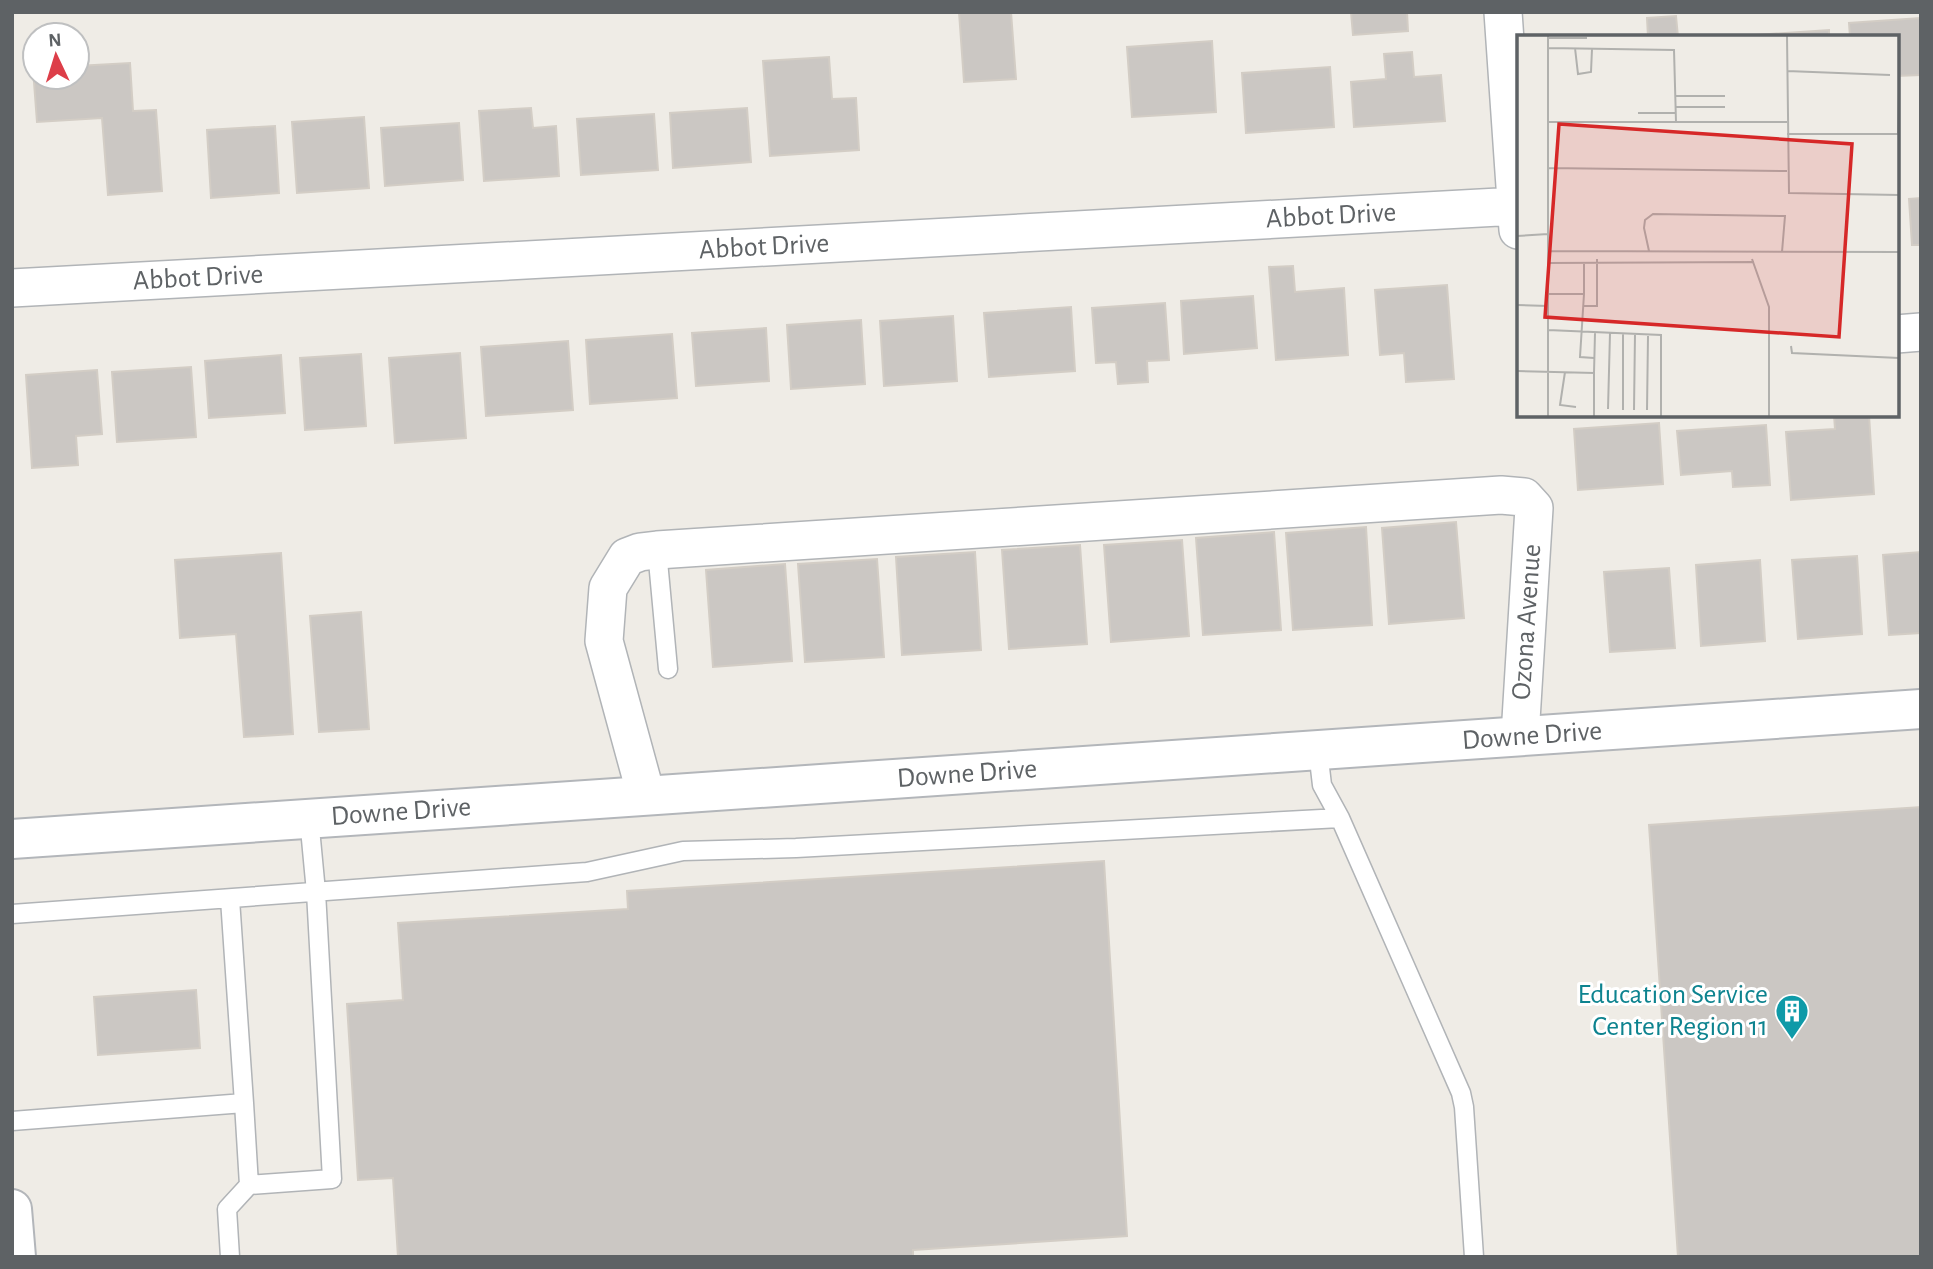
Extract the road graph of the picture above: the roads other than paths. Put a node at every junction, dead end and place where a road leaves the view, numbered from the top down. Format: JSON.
{"nodes":[{"id":1,"x":1503,"y":12,"type":"edge"},
{"id":2,"x":1517,"y":218,"type":"edge"},
{"id":3,"x":12,"y":288,"type":"edge"},
{"id":4,"x":1921,"y":332,"type":"edge"},
{"id":5,"x":1898,"y":334,"type":"edge"},
{"id":6,"x":657,"y":550,"type":"junction"},
{"id":7,"x":668,"y":669,"type":"dead end"},
{"id":8,"x":1921,"y":709,"type":"edge"},
{"id":9,"x":1520,"y":736,"type":"junction"},
{"id":10,"x":1318,"y":751,"type":"junction"},
{"id":11,"x":646,"y":795,"type":"junction"},
{"id":12,"x":310,"y":818,"type":"junction"},
{"id":13,"x":1340,"y":818,"type":"junction"},
{"id":14,"x":12,"y":839,"type":"edge"},
{"id":15,"x":316,"y":892,"type":"junction"},
{"id":16,"x":230,"y":899,"type":"junction"},
{"id":17,"x":12,"y":914,"type":"edge"},
{"id":18,"x":244,"y":1103,"type":"junction"},
{"id":19,"x":12,"y":1121,"type":"edge"},
{"id":20,"x":249,"y":1185,"type":"junction"},
{"id":21,"x":12,"y":1209,"type":"edge"},
{"id":22,"x":16,"y":1257,"type":"edge"},
{"id":23,"x":230,"y":1257,"type":"edge"},
{"id":24,"x":1474,"y":1257,"type":"edge"}],
"edges":[{"from":1,"to":2,"type":"street"},
{"from":2,"to":3,"type":"street","name":"Abbot Drive"},
{"from":4,"to":5,"type":"street"},
{"from":6,"to":7,"type":"lane"},
{"from":6,"to":9,"type":"street","name":"Ozona Avenue"},
{"from":6,"to":11,"type":"street"},
{"from":8,"to":9,"type":"street","name":"Downe Drive"},
{"from":9,"to":10,"type":"street","name":"Downe Drive"},
{"from":10,"to":11,"type":"street","name":"Downe Drive"},
{"from":10,"to":13,"type":"lane"},
{"from":11,"to":12,"type":"street","name":"Downe Drive"},
{"from":12,"to":14,"type":"street","name":"Downe Drive"},
{"from":12,"to":15,"type":"lane"},
{"from":13,"to":15,"type":"lane"},
{"from":13,"to":24,"type":"lane"},
{"from":15,"to":16,"type":"lane"},
{"from":15,"to":20,"type":"lane"},
{"from":16,"to":17,"type":"lane"},
{"from":16,"to":18,"type":"lane"},
{"from":18,"to":19,"type":"lane"},
{"from":18,"to":20,"type":"lane"},
{"from":20,"to":23,"type":"lane"},
{"from":21,"to":22,"type":"street"}]}
